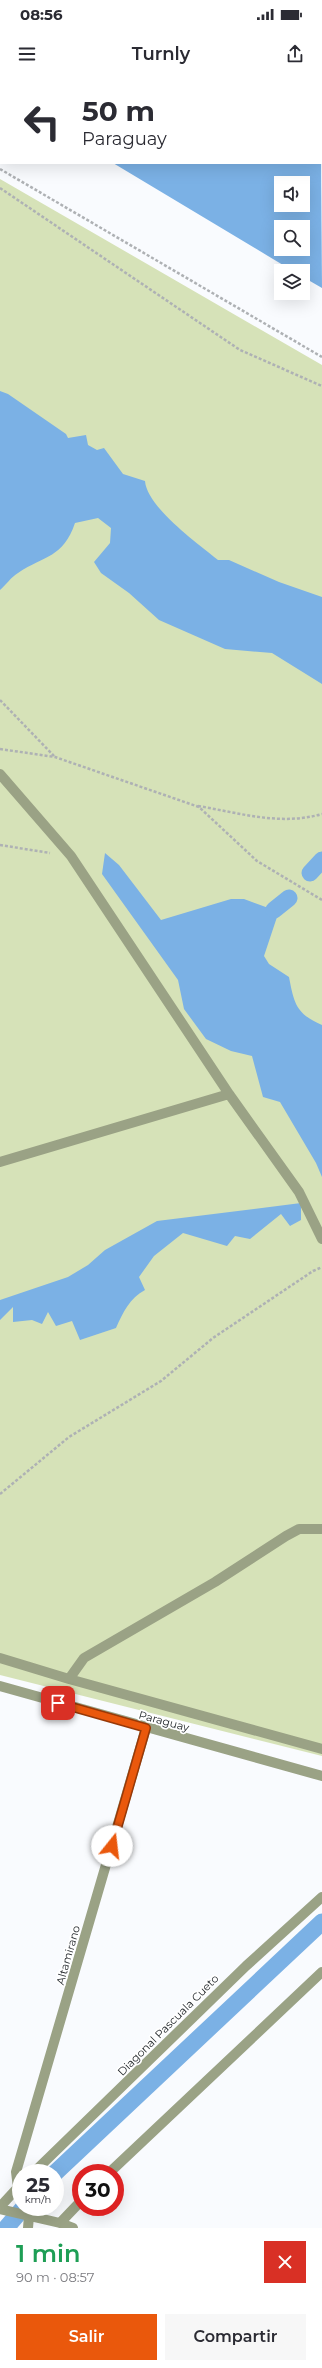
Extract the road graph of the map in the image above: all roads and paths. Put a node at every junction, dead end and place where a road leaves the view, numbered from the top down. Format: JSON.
{"nodes":[{"id":1,"x":0,"y":169,"type":"edge"},
{"id":2,"x":0,"y":188,"type":"edge"},
{"id":3,"x":322,"y":356,"type":"edge"},
{"id":4,"x":322,"y":386,"type":"edge"},
{"id":5,"x":0,"y":700,"type":"edge"},
{"id":6,"x":0,"y":749,"type":"edge"},
{"id":7,"x":54,"y":757,"type":"junction"},
{"id":8,"x":0,"y":774,"type":"edge"},
{"id":9,"x":196,"y":806,"type":"junction"},
{"id":10,"x":322,"y":814,"type":"edge"},
{"id":11,"x":0,"y":845,"type":"edge"},
{"id":12,"x":71,"y":856,"type":"junction"},
{"id":13,"x":322,"y":900,"type":"edge"},
{"id":14,"x":229,"y":1094,"type":"junction"},
{"id":15,"x":0,"y":1162,"type":"edge"},
{"id":16,"x":322,"y":1239,"type":"edge"},
{"id":17,"x":322,"y":1267,"type":"edge"},
{"id":18,"x":0,"y":1494,"type":"edge"},
{"id":19,"x":322,"y":1529,"type":"edge"},
{"id":20,"x":0,"y":1658,"type":"edge"},
{"id":21,"x":69,"y":1679,"type":"junction"},
{"id":22,"x":0,"y":1686,"type":"edge"},
{"id":23,"x":146,"y":1728,"type":"junction"},
{"id":24,"x":322,"y":1749,"type":"edge"},
{"id":25,"x":322,"y":1776,"type":"edge"},
{"id":26,"x":322,"y":1897,"type":"edge"},
{"id":27,"x":322,"y":1972,"type":"edge"},
{"id":28,"x":18,"y":2164,"type":"edge"},
{"id":29,"x":42,"y":2164,"type":"edge"},
{"id":30,"x":119,"y":2164,"type":"edge"},
{"id":31,"x":12,"y":2195,"type":"edge"},
{"id":32,"x":2,"y":2209,"type":"edge"},
{"id":33,"x":72,"y":2210,"type":"edge"},
{"id":34,"x":12,"y":2212,"type":"edge"},
{"id":35,"x":25,"y":2216,"type":"edge"},
{"id":36,"x":29,"y":2216,"type":"edge"},
{"id":37,"x":60,"y":2223,"type":"junction"},
{"id":38,"x":28,"y":2228,"type":"edge"},
{"id":39,"x":72,"y":2228,"type":"edge"}],
"edges":[{"from":1,"to":3,"type":"path"},
{"from":2,"to":4,"type":"path"},
{"from":5,"to":7,"type":"path"},
{"from":6,"to":7,"type":"path"},
{"from":7,"to":9,"type":"path"},
{"from":8,"to":12,"type":"street"},
{"from":9,"to":10,"type":"path"},
{"from":9,"to":13,"type":"path"},
{"from":11,"to":12,"type":"path"},
{"from":12,"to":14,"type":"street"},
{"from":14,"to":15,"type":"street"},
{"from":14,"to":16,"type":"street"},
{"from":17,"to":18,"type":"path"},
{"from":19,"to":21,"type":"street"},
{"from":20,"to":21,"type":"street"},
{"from":21,"to":24,"type":"street"},
{"from":22,"to":23,"type":"street","name":"Paraguay"},
{"from":23,"to":25,"type":"street","name":"Paraguay"},
{"from":23,"to":28,"type":"street","name":"Altamirano"},
{"from":26,"to":29,"type":"street","name":"Diagonal Pascuala Cueto"},
{"from":27,"to":30,"type":"street"},
{"from":31,"to":32,"type":"street"},
{"from":32,"to":34,"type":"street"},
{"from":33,"to":37,"type":"street"},
{"from":35,"to":38,"type":"street"},
{"from":36,"to":37,"type":"street"},
{"from":37,"to":39,"type":"street"}]}
